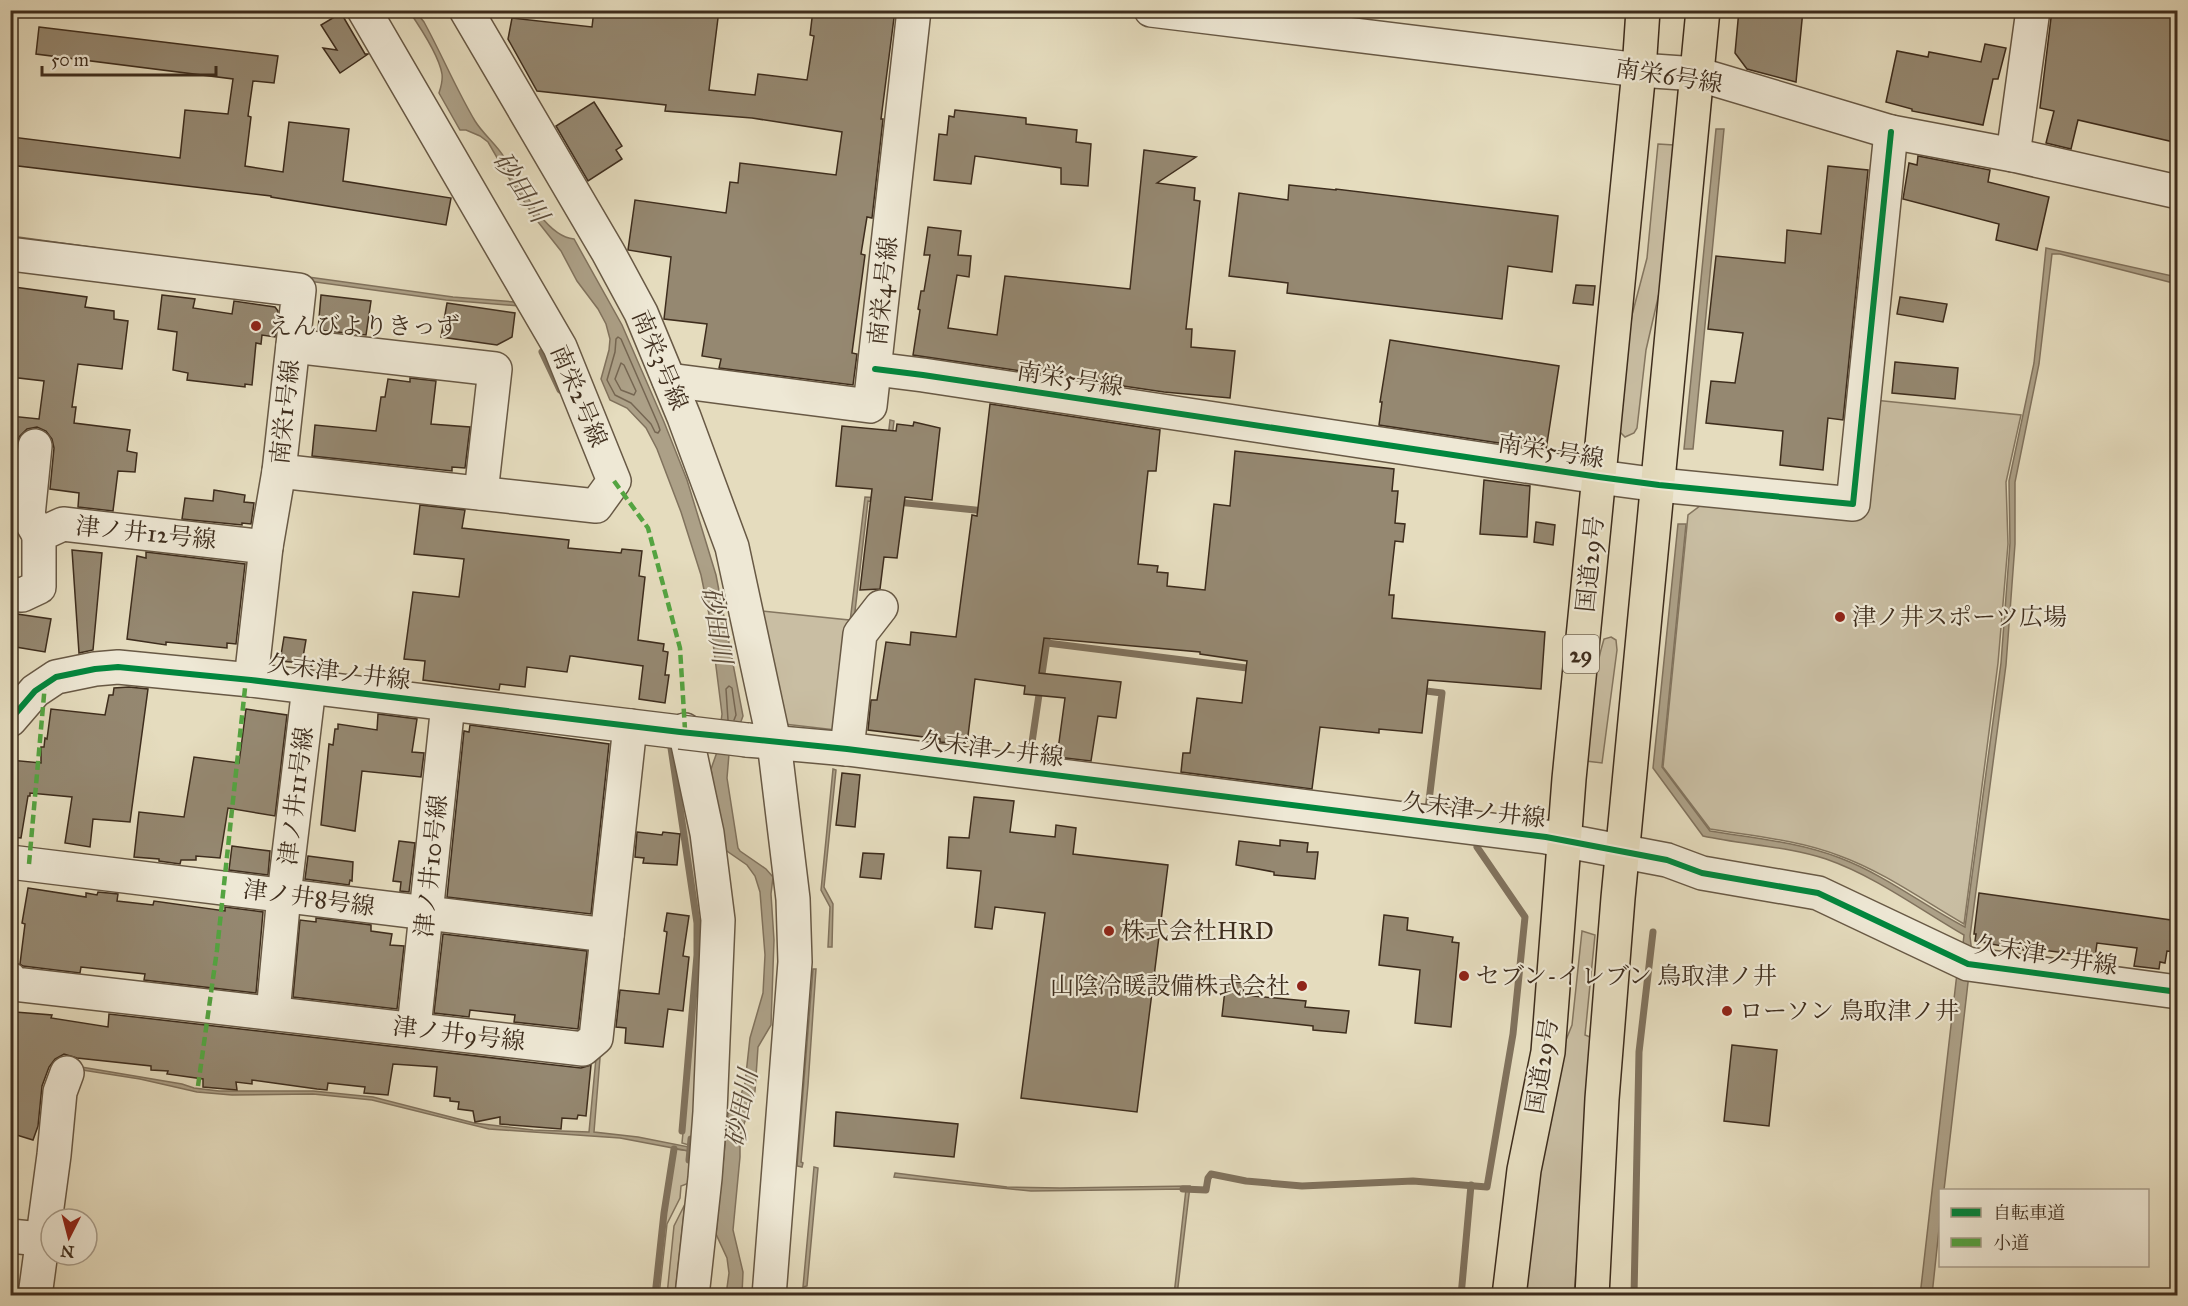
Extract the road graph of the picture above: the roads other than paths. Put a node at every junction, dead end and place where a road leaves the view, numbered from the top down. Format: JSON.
{"nodes":[{"id":1,"x":364,"y":10,"type":"edge"},
{"id":2,"x":466,"y":10,"type":"edge"},
{"id":3,"x":914,"y":10,"type":"edge"},
{"id":4,"x":1151,"y":10,"type":"edge"},
{"id":5,"x":1643,"y":10,"type":"edge"},
{"id":6,"x":1703,"y":10,"type":"edge"},
{"id":7,"x":2033,"y":10,"type":"edge"},
{"id":8,"x":1639,"y":70,"type":"junction"},
{"id":9,"x":1697,"y":74,"type":"junction"},
{"id":10,"x":1891,"y":132,"type":"junction"},
{"id":11,"x":2013,"y":155,"type":"junction"},
{"id":12,"x":2178,"y":192,"type":"edge"},
{"id":13,"x":10,"y":254,"type":"edge"},
{"id":14,"x":293,"y":346,"type":"junction"},
{"id":15,"x":875,"y":369,"type":"junction"},
{"id":16,"x":669,"y":380,"type":"junction"},
{"id":17,"x":35,"y":446,"type":"dead end"},
{"id":18,"x":279,"y":471,"type":"junction"},
{"id":19,"x":1599,"y":477,"type":"junction"},
{"id":20,"x":1659,"y":485,"type":"junction"},
{"id":21,"x":481,"y":494,"type":"junction"},
{"id":22,"x":39,"y":535,"type":"junction"},
{"id":23,"x":266,"y":547,"type":"junction"},
{"id":24,"x":10,"y":594,"type":"edge"},
{"id":25,"x":881,"y":607,"type":"dead end"},
{"id":26,"x":251,"y":680,"type":"junction"},
{"id":27,"x":309,"y":687,"type":"junction"},
{"id":28,"x":448,"y":704,"type":"junction"},
{"id":29,"x":10,"y":720,"type":"edge"},
{"id":30,"x":630,"y":726,"type":"junction"},
{"id":31,"x":683,"y":731,"type":"junction"},
{"id":32,"x":760,"y":741,"type":"junction"},
{"id":33,"x":847,"y":749,"type":"junction"},
{"id":34,"x":1564,"y":841,"type":"junction"},
{"id":35,"x":1623,"y":852,"type":"junction"},
{"id":36,"x":11,"y":865,"type":"edge"},
{"id":37,"x":284,"y":895,"type":"junction"},
{"id":38,"x":426,"y":914,"type":"junction"},
{"id":39,"x":607,"y":935,"type":"junction"},
{"id":40,"x":10,"y":978,"type":"edge"},
{"id":41,"x":2178,"y":992,"type":"edge"},
{"id":42,"x":273,"y":1013,"type":"junction"},
{"id":43,"x":414,"y":1028,"type":"junction"},
{"id":44,"x":68,"y":1073,"type":"dead end"},
{"id":45,"x":1602,"y":1100,"type":"junction"},
{"id":46,"x":26,"y":1237,"type":"edge"},
{"id":47,"x":1513,"y":1253,"type":"junction"},
{"id":48,"x":35,"y":1296,"type":"edge"},
{"id":49,"x":692,"y":1296,"type":"edge"},
{"id":50,"x":769,"y":1296,"type":"edge"},
{"id":51,"x":1493,"y":1296,"type":"edge"},
{"id":52,"x":1509,"y":1296,"type":"edge"},
{"id":53,"x":1592,"y":1296,"type":"edge"},
{"id":54,"x":1608,"y":1296,"type":"edge"}],
"edges":[{"from":1,"to":21,"type":"street","name":"南栄2号線"},
{"from":2,"to":16,"type":"street","name":"南栄3号線"},
{"from":3,"to":15,"type":"street","name":"南栄4号線"},
{"from":4,"to":8,"type":"street","name":"南栄6号線"},
{"from":5,"to":8,"type":"highway","name":"国道29号","number":"29"},
{"from":6,"to":9,"type":"highway"},
{"from":7,"to":11,"type":"street"},
{"from":8,"to":9,"type":"street","name":"南栄6号線"},
{"from":8,"to":19,"type":"highway","name":"国道29号","number":"29"},
{"from":9,"to":10,"type":"street","name":"南栄6号線"},
{"from":9,"to":20,"type":"highway"},
{"from":10,"to":11,"type":"street","name":"南栄6号線"},
{"from":10,"to":20,"type":"street","name":"南栄5号線"},
{"from":11,"to":12,"type":"street","name":"南栄6号線"},
{"from":13,"to":14,"type":"street","name":"南栄1号線"},
{"from":14,"to":18,"type":"street","name":"南栄1号線"},
{"from":14,"to":21,"type":"street"},
{"from":15,"to":16,"type":"street","name":"南栄4号線"},
{"from":15,"to":19,"type":"street","name":"南栄5号線"},
{"from":16,"to":32,"type":"street","name":"南栄3号線"},
{"from":17,"to":22,"type":"street"},
{"from":18,"to":21,"type":"street","name":"南栄2号線"},
{"from":18,"to":23,"type":"street","name":"南栄1号線"},
{"from":19,"to":20,"type":"street","name":"南栄5号線"},
{"from":19,"to":34,"type":"highway","name":"国道29号","number":"29"},
{"from":20,"to":35,"type":"highway"},
{"from":22,"to":23,"type":"street","name":"津ノ井12号線"},
{"from":22,"to":24,"type":"street","name":"津ノ井12号線"},
{"from":23,"to":26,"type":"street","name":"南栄1号線"},
{"from":25,"to":33,"type":"street"},
{"from":26,"to":27,"type":"street","name":"久末津ノ井線"},
{"from":26,"to":29,"type":"street","name":"久末津ノ井線"},
{"from":27,"to":28,"type":"street","name":"久末津ノ井線"},
{"from":27,"to":37,"type":"street","name":"津ノ井11号線"},
{"from":28,"to":30,"type":"street","name":"久末津ノ井線"},
{"from":28,"to":38,"type":"street","name":"津ノ井10号線"},
{"from":30,"to":31,"type":"street","name":"久末津ノ井線"},
{"from":30,"to":39,"type":"street","name":"津ノ井9号線"},
{"from":31,"to":32,"type":"street","name":"久末津ノ井線","bridge":true},
{"from":31,"to":49,"type":"street"},
{"from":32,"to":33,"type":"street","name":"久末津ノ井線"},
{"from":32,"to":50,"type":"street","name":"南栄3号線"},
{"from":33,"to":34,"type":"street","name":"久末津ノ井線"},
{"from":34,"to":35,"type":"street","name":"久末津ノ井線"},
{"from":34,"to":47,"type":"highway","name":"国道29号","number":"29"},
{"from":35,"to":41,"type":"street","name":"久末津ノ井線"},
{"from":35,"to":45,"type":"highway"},
{"from":36,"to":37,"type":"street","name":"津ノ井8号線"},
{"from":37,"to":38,"type":"street","name":"津ノ井8号線"},
{"from":37,"to":42,"type":"street","name":"津ノ井11号線"},
{"from":38,"to":39,"type":"street","name":"津ノ井8号線"},
{"from":38,"to":43,"type":"street","name":"津ノ井10号線"},
{"from":39,"to":43,"type":"street","name":"津ノ井9号線"},
{"from":40,"to":42,"type":"street","name":"津ノ井9号線"},
{"from":42,"to":43,"type":"street","name":"津ノ井9号線"},
{"from":44,"to":46,"type":"street"},
{"from":45,"to":53,"type":"highway"},
{"from":45,"to":54,"type":"street"},
{"from":46,"to":48,"type":"street"},
{"from":47,"to":51,"type":"street"},
{"from":47,"to":52,"type":"highway","name":"国道29号","number":"29"}]}
